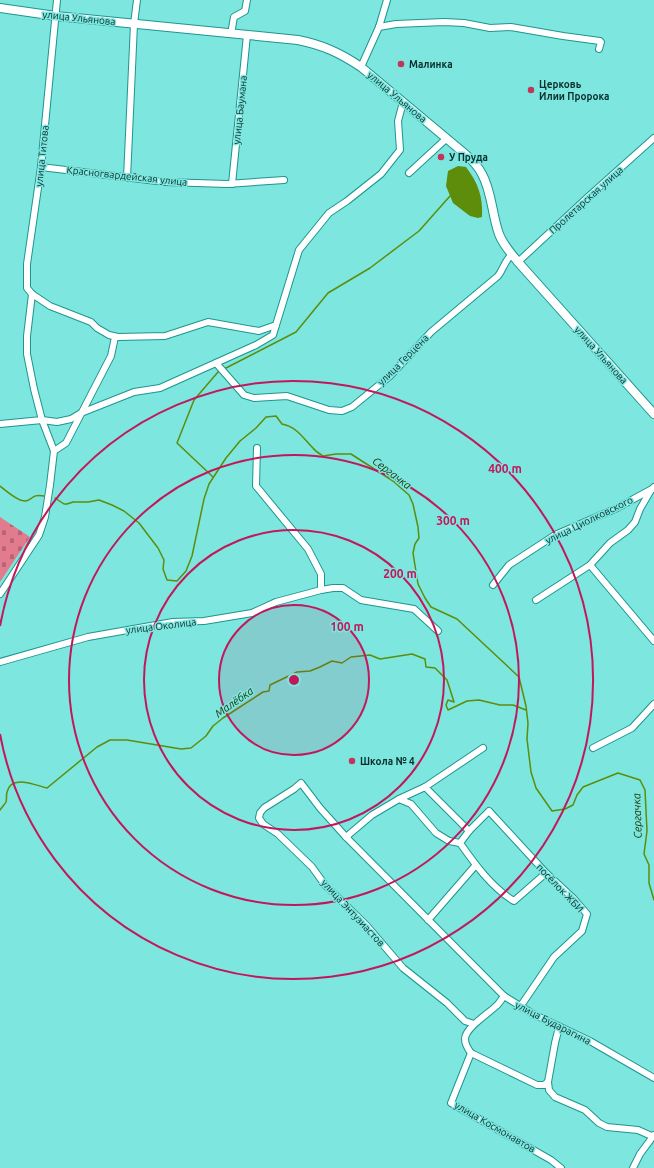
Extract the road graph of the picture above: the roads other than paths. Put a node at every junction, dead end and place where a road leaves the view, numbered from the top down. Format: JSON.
{"nodes":[{"id":1,"x":57,"y":0,"type":"edge"},
{"id":2,"x":138,"y":0,"type":"edge"},
{"id":3,"x":247,"y":0,"type":"edge"},
{"id":4,"x":387,"y":0,"type":"edge"},
{"id":5,"x":0,"y":8,"type":"edge"},
{"id":6,"x":56,"y":16,"type":"junction"},
{"id":7,"x":134,"y":24,"type":"junction"},
{"id":8,"x":379,"y":27,"type":"junction"},
{"id":9,"x":232,"y":34,"type":"junction"},
{"id":10,"x":247,"y":35,"type":"junction"},
{"id":11,"x":599,"y":49,"type":"dead end"},
{"id":12,"x":361,"y":67,"type":"junction"},
{"id":13,"x":403,"y":102,"type":"junction"},
{"id":14,"x":447,"y":138,"type":"junction"},
{"id":15,"x":654,"y":138,"type":"edge"},
{"id":16,"x":41,"y":167,"type":"junction"},
{"id":17,"x":409,"y":173,"type":"dead end"},
{"id":18,"x":127,"y":178,"type":"junction"},
{"id":19,"x":284,"y":180,"type":"dead end"},
{"id":20,"x":232,"y":184,"type":"junction"},
{"id":21,"x":512,"y":254,"type":"junction"},
{"id":22,"x":518,"y":262,"type":"junction"},
{"id":23,"x":32,"y":294,"type":"junction"},
{"id":24,"x":276,"y":325,"type":"junction"},
{"id":25,"x":115,"y":336,"type":"junction"},
{"id":26,"x":216,"y":363,"type":"junction"},
{"id":27,"x":81,"y":413,"type":"junction"},
{"id":28,"x":654,"y":414,"type":"edge"},
{"id":29,"x":42,"y":420,"type":"junction"},
{"id":30,"x":0,"y":424,"type":"edge"},
{"id":31,"x":257,"y":448,"type":"dead end"},
{"id":32,"x":54,"y":451,"type":"junction"},
{"id":33,"x":653,"y":488,"type":"edge"},
{"id":34,"x":590,"y":565,"type":"junction"},
{"id":35,"x":493,"y":585,"type":"dead end"},
{"id":36,"x":320,"y":590,"type":"junction"},
{"id":37,"x":0,"y":594,"type":"edge"},
{"id":38,"x":536,"y":600,"type":"dead end"},
{"id":39,"x":438,"y":631,"type":"dead end"},
{"id":40,"x":654,"y":641,"type":"edge"},
{"id":41,"x":0,"y":662,"type":"edge"},
{"id":42,"x":654,"y":704,"type":"edge"},
{"id":43,"x":483,"y":748,"type":"dead end"},
{"id":44,"x":593,"y":748,"type":"dead end"},
{"id":45,"x":301,"y":783,"type":"joint"},
{"id":46,"x":425,"y":786,"type":"junction"},
{"id":47,"x":399,"y":799,"type":"junction"},
{"id":48,"x":469,"y":831,"type":"junction"},
{"id":49,"x":346,"y":837,"type":"junction"},
{"id":50,"x":460,"y":843,"type":"junction"},
{"id":51,"x":475,"y":866,"type":"junction"},
{"id":52,"x":546,"y":873,"type":"junction"},
{"id":53,"x":428,"y":920,"type":"junction"},
{"id":54,"x":504,"y":996,"type":"junction"},
{"id":55,"x":520,"y":1007,"type":"junction"},
{"id":56,"x":474,"y":1024,"type":"junction"},
{"id":57,"x":559,"y":1027,"type":"junction"},
{"id":58,"x":471,"y":1053,"type":"junction"},
{"id":59,"x":654,"y":1078,"type":"edge"},
{"id":60,"x":548,"y":1082,"type":"junction"},
{"id":61,"x":654,"y":1136,"type":"edge"},
{"id":62,"x":561,"y":1168,"type":"edge"},
{"id":63,"x":633,"y":1168,"type":"edge"}],
"edges":[{"from":1,"to":6,"type":"street","name":"улица Титова"},
{"from":2,"to":7,"type":"street"},
{"from":3,"to":9,"type":"street"},
{"from":4,"to":8,"type":"street"},
{"from":5,"to":6,"type":"main road","name":"улица Ульянова"},
{"from":6,"to":7,"type":"main road","name":"улица Ульянова"},
{"from":6,"to":16,"type":"street","name":"улица Титова"},
{"from":7,"to":9,"type":"main road","name":"улица Ульянова"},
{"from":7,"to":18,"type":"street"},
{"from":8,"to":11,"type":"street"},
{"from":8,"to":12,"type":"street"},
{"from":9,"to":10,"type":"main road","name":"улица Ульянова"},
{"from":10,"to":12,"type":"main road","name":"улица Ульянова"},
{"from":10,"to":20,"type":"street","name":"улица Баумана"},
{"from":12,"to":13,"type":"main road","name":"улица Ульянова"},
{"from":13,"to":14,"type":"main road","name":"улица Ульянова"},
{"from":13,"to":24,"type":"street"},
{"from":14,"to":17,"type":"street"},
{"from":14,"to":21,"type":"main road","name":"улица Ульянова"},
{"from":15,"to":22,"type":"street","name":"Пролетарская улица"},
{"from":16,"to":18,"type":"street","name":"Красногвардейская улица"},
{"from":16,"to":23,"type":"street","name":"улица Титова"},
{"from":18,"to":20,"type":"street","name":"Красногвардейская улица"},
{"from":19,"to":20,"type":"street","name":"Красногвардейская улица"},
{"from":21,"to":22,"type":"main road","name":"улица Ульянова"},
{"from":21,"to":26,"type":"street","name":"улица Герцена"},
{"from":22,"to":28,"type":"main road","name":"улица Ульянова"},
{"from":23,"to":25,"type":"street"},
{"from":23,"to":29,"type":"street"},
{"from":24,"to":25,"type":"street"},
{"from":24,"to":26,"type":"street"},
{"from":25,"to":27,"type":"street"},
{"from":26,"to":27,"type":"street"},
{"from":27,"to":29,"type":"street"},
{"from":27,"to":32,"type":"street"},
{"from":29,"to":30,"type":"street"},
{"from":29,"to":32,"type":"street"},
{"from":31,"to":36,"type":"street"},
{"from":32,"to":37,"type":"street"},
{"from":33,"to":34,"type":"street","name":"улица Циолковского"},
{"from":33,"to":35,"type":"street","name":"улица Циолковского"},
{"from":34,"to":38,"type":"street","name":"улица Циолковского"},
{"from":34,"to":40,"type":"street"},
{"from":36,"to":39,"type":"street","name":"улица Околица"},
{"from":36,"to":41,"type":"street","name":"улица Околица"},
{"from":42,"to":44,"type":"street"},
{"from":43,"to":46,"type":"street"},
{"from":45,"to":49,"type":"street","name":"улица Бударагина"},
{"from":45,"to":56,"type":"street","name":"улица Энтузиастов"},
{"from":46,"to":47,"type":"street"},
{"from":46,"to":48,"type":"street"},
{"from":47,"to":49,"type":"street"},
{"from":47,"to":50,"type":"street"},
{"from":48,"to":50,"type":"street"},
{"from":48,"to":52,"type":"street","name":"посёлок ЖБИ"},
{"from":49,"to":53,"type":"street","name":"улица Бударагина"},
{"from":50,"to":51,"type":"street"},
{"from":51,"to":52,"type":"street"},
{"from":51,"to":53,"type":"street"},
{"from":52,"to":55,"type":"street","name":"посёлок ЖБИ"},
{"from":53,"to":54,"type":"street","name":"улица Бударагина"},
{"from":54,"to":55,"type":"street","name":"улица Бударагина"},
{"from":54,"to":56,"type":"street"},
{"from":55,"to":57,"type":"street","name":"улица Бударагина"},
{"from":56,"to":58,"type":"street"},
{"from":57,"to":59,"type":"street","name":"улица Бударагина"},
{"from":57,"to":60,"type":"street"},
{"from":58,"to":60,"type":"street"},
{"from":58,"to":62,"type":"street","name":"улица Космонавтов"},
{"from":60,"to":61,"type":"street"},
{"from":61,"to":63,"type":"street"}]}
